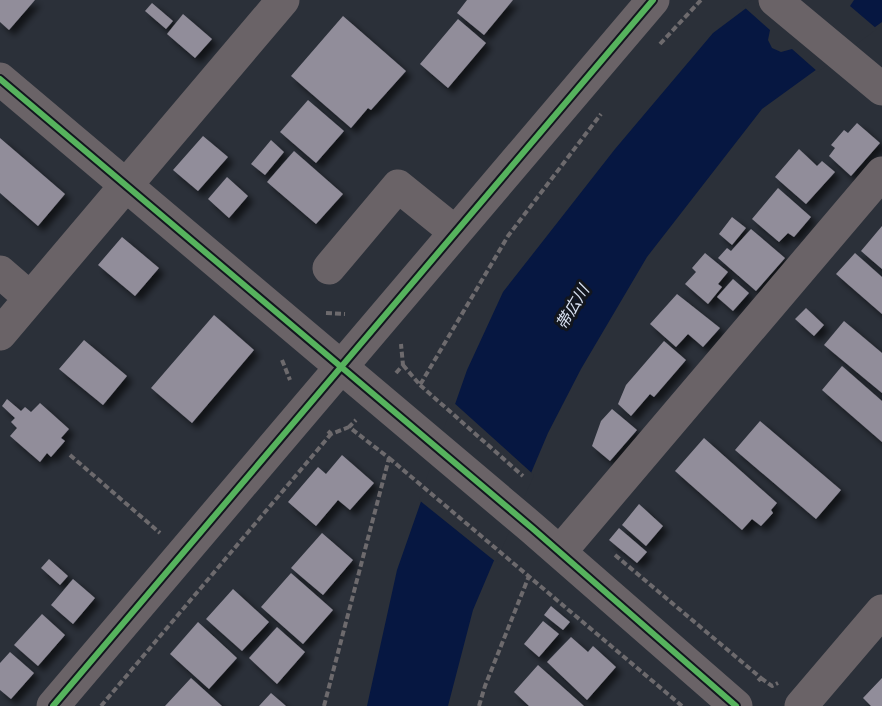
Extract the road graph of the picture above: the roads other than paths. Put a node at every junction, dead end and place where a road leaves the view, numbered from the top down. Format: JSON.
{"nodes":[{"id":1,"x":283,"y":0,"type":"edge"},
{"id":2,"x":653,"y":0,"type":"edge"},
{"id":3,"x":775,"y":0,"type":"edge"},
{"id":4,"x":0,"y":79,"type":"edge"},
{"id":5,"x":871,"y":80,"type":"edge"},
{"id":6,"x":882,"y":173,"type":"edge"},
{"id":7,"x":126,"y":186,"type":"junction"},
{"id":8,"x":455,"y":232,"type":"junction"},
{"id":9,"x":329,"y":268,"type":"dead end"},
{"id":10,"x":0,"y":272,"type":"edge"},
{"id":11,"x":30,"y":298,"type":"junction"},
{"id":12,"x":0,"y":334,"type":"edge"},
{"id":13,"x":340,"y":367,"type":"junction"},
{"id":14,"x":560,"y":552,"type":"junction"},
{"id":15,"x":882,"y":611,"type":"edge"},
{"id":16,"x":52,"y":706,"type":"edge"},
{"id":17,"x":735,"y":706,"type":"edge"},
{"id":18,"x":801,"y":706,"type":"edge"}],
"edges":[{"from":1,"to":7,"type":"street"},
{"from":2,"to":8,"type":"street"},
{"from":3,"to":5,"type":"street"},
{"from":4,"to":7,"type":"street"},
{"from":6,"to":14,"type":"street"},
{"from":7,"to":11,"type":"street"},
{"from":7,"to":13,"type":"street"},
{"from":8,"to":9,"type":"street"},
{"from":8,"to":13,"type":"street"},
{"from":10,"to":11,"type":"street"},
{"from":11,"to":12,"type":"street"},
{"from":13,"to":14,"type":"street"},
{"from":13,"to":16,"type":"street"},
{"from":14,"to":17,"type":"street"},
{"from":15,"to":18,"type":"street"}]}
